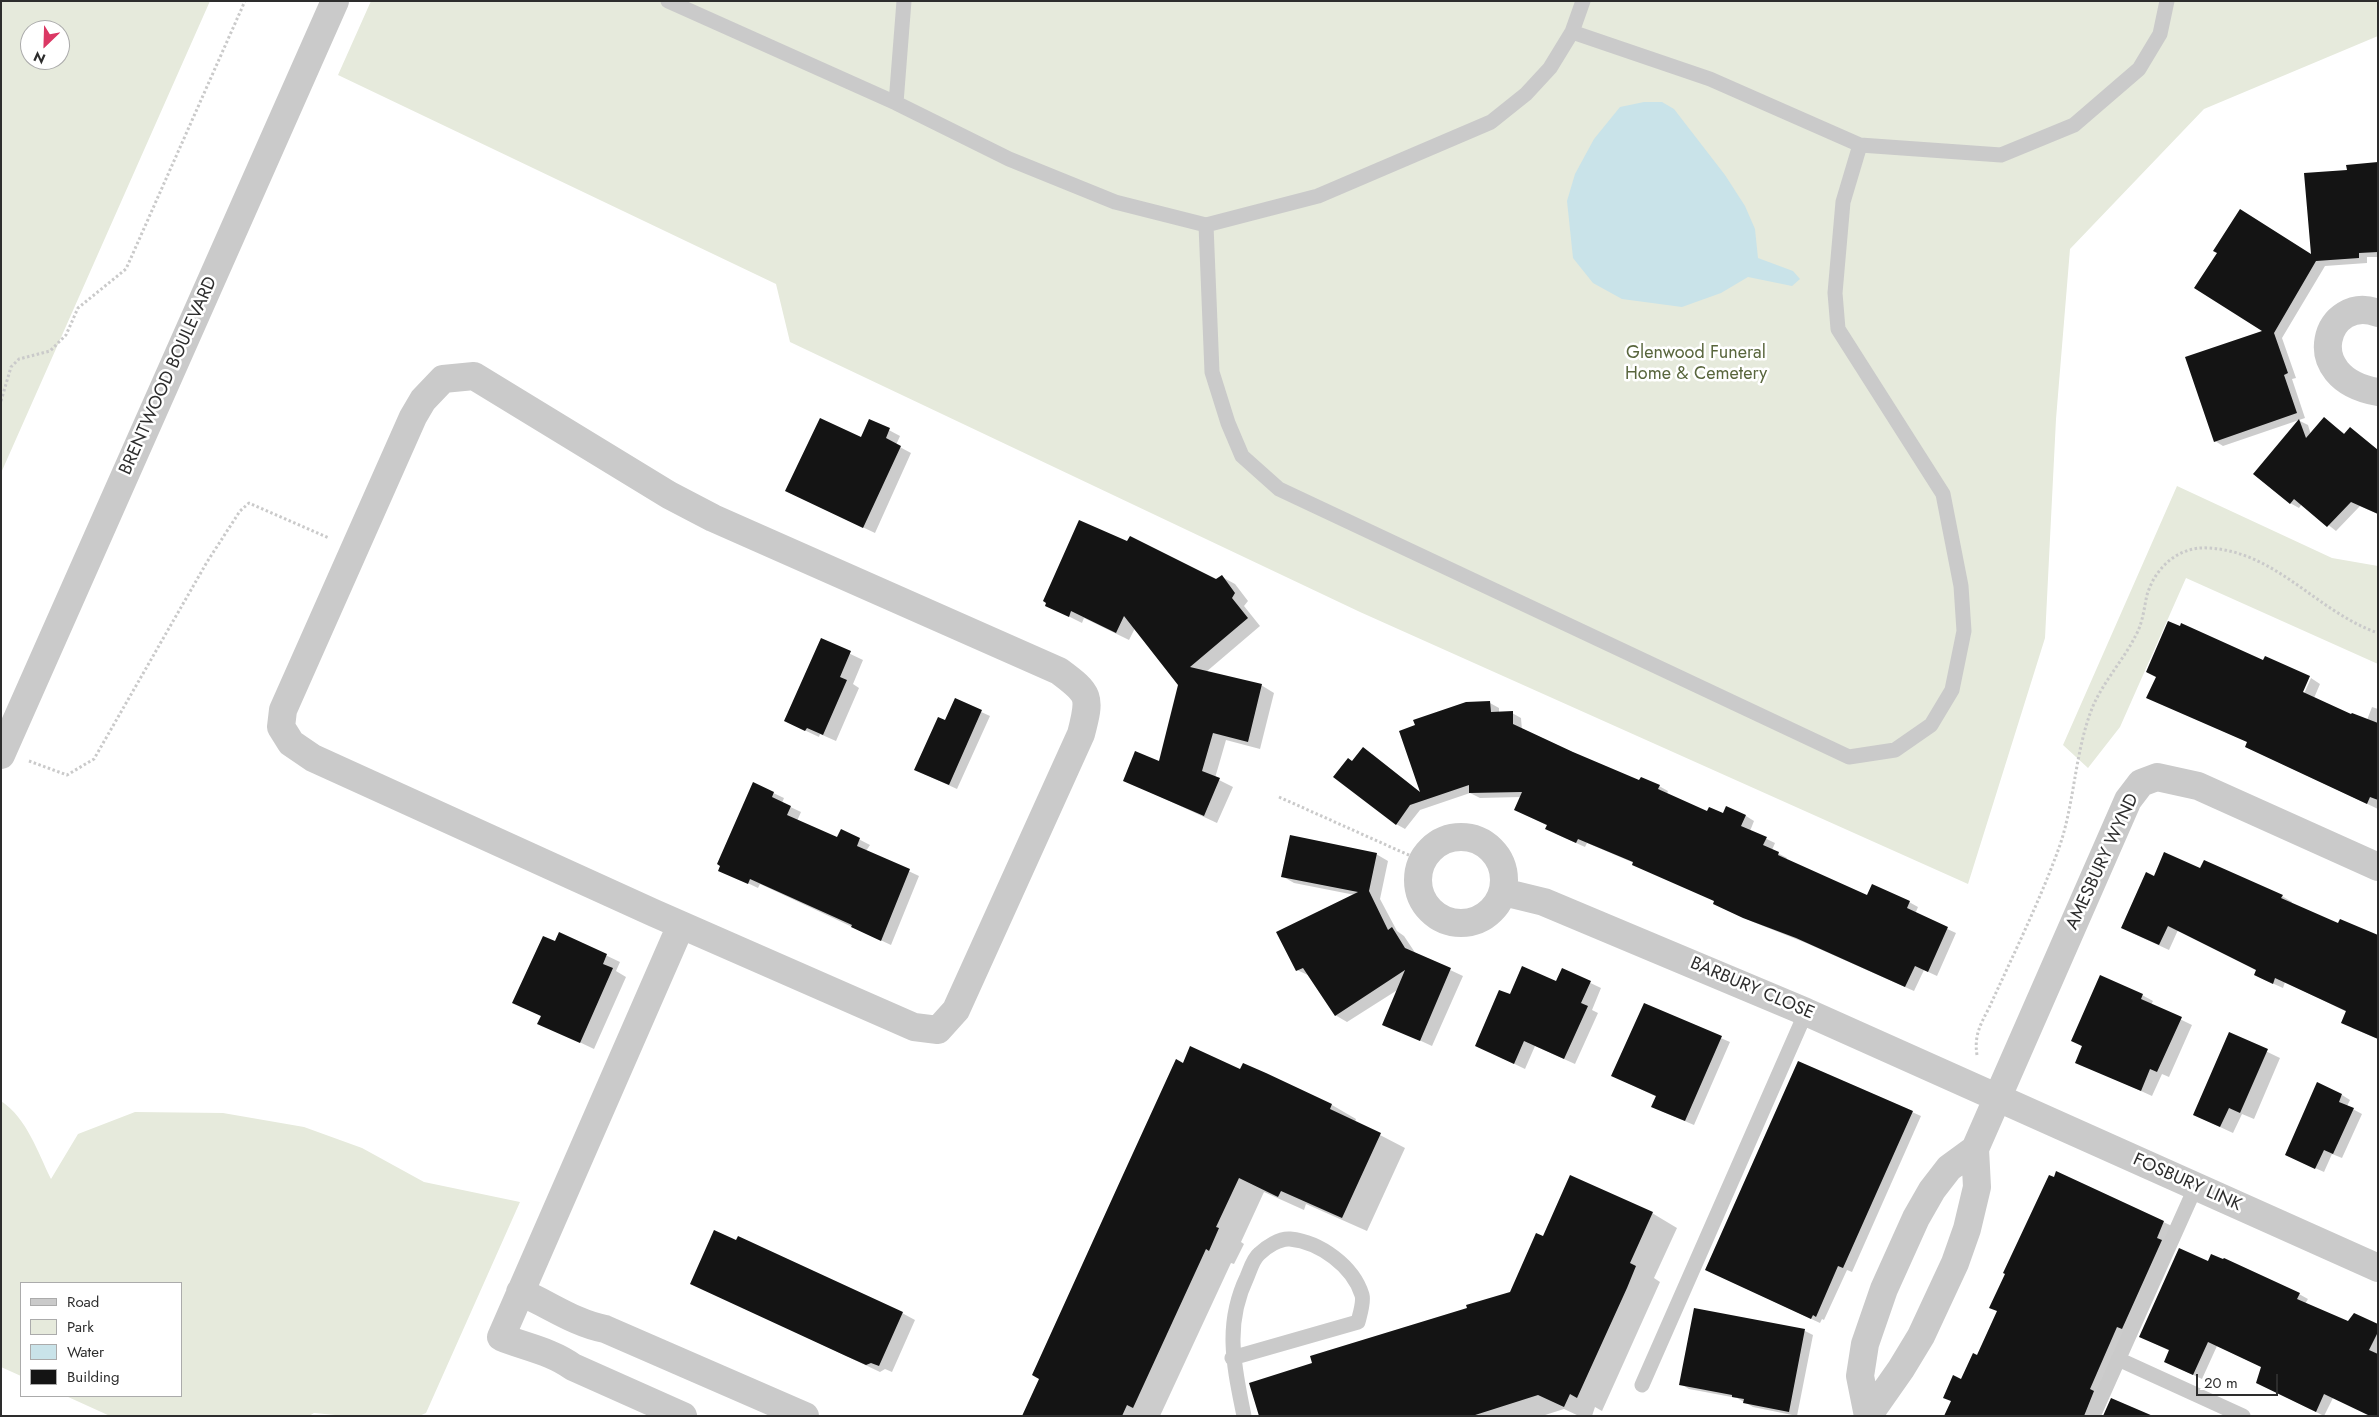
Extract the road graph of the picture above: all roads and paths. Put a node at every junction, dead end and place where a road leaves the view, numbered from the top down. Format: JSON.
{"nodes":[{"id":1,"x":245,"y":1,"type":"edge"},
{"id":2,"x":335,"y":1,"type":"edge"},
{"id":3,"x":668,"y":1,"type":"edge"},
{"id":4,"x":904,"y":1,"type":"edge"},
{"id":5,"x":1583,"y":1,"type":"edge"},
{"id":6,"x":2167,"y":1,"type":"edge"},
{"id":7,"x":1572,"y":32,"type":"junction"},
{"id":8,"x":896,"y":103,"type":"junction"},
{"id":9,"x":1860,"y":145,"type":"junction"},
{"id":10,"x":1206,"y":225,"type":"junction"},
{"id":11,"x":2378,"y":313,"type":"edge"},
{"id":12,"x":2378,"y":392,"type":"edge"},
{"id":13,"x":1,"y":401,"type":"edge"},
{"id":14,"x":354,"y":550,"type":"junction"},
{"id":15,"x":2378,"y":633,"type":"edge"},
{"id":16,"x":2,"y":753,"type":"edge"},
{"id":17,"x":1279,"y":797,"type":"dead end"},
{"id":18,"x":1422,"y":861,"type":"junction"},
{"id":19,"x":2378,"y":867,"type":"edge"},
{"id":20,"x":1503,"y":892,"type":"junction"},
{"id":21,"x":681,"y":925,"type":"junction"},
{"id":22,"x":1806,"y":1012,"type":"junction"},
{"id":23,"x":1977,"y":1055,"type":"dead end"},
{"id":24,"x":1997,"y":1097,"type":"junction"},
{"id":25,"x":1975,"y":1149,"type":"junction"},
{"id":26,"x":2196,"y":1186,"type":"junction"},
{"id":27,"x":2378,"y":1268,"type":"edge"},
{"id":28,"x":520,"y":1292,"type":"junction"},
{"id":29,"x":1232,"y":1358,"type":"junction"},
{"id":30,"x":2118,"y":1359,"type":"junction"},
{"id":31,"x":1642,"y":1385,"type":"dead end"},
{"id":32,"x":683,"y":1416,"type":"edge"},
{"id":33,"x":805,"y":1416,"type":"edge"},
{"id":34,"x":1244,"y":1416,"type":"edge"},
{"id":35,"x":1868,"y":1416,"type":"edge"},
{"id":36,"x":2093,"y":1416,"type":"edge"},
{"id":37,"x":2243,"y":1416,"type":"edge"}],
"edges":[{"from":1,"to":13,"type":"path"},
{"from":2,"to":16,"type":"street","name":"BRENTWOOD BOULEVARD"},
{"from":3,"to":8,"type":"lane"},
{"from":4,"to":8,"type":"lane"},
{"from":5,"to":7,"type":"lane"},
{"from":6,"to":9,"type":"lane"},
{"from":7,"to":9,"type":"lane"},
{"from":7,"to":10,"type":"lane"},
{"from":8,"to":10,"type":"lane"},
{"from":9,"to":10,"type":"lane"},
{"from":11,"to":12,"type":"street"},
{"from":14,"to":16,"type":"path"},
{"from":14,"to":21,"type":"street"},
{"from":14,"to":21,"type":"street"},
{"from":15,"to":23,"type":"path"},
{"from":17,"to":18,"type":"path"},
{"from":18,"to":20,"type":"street"},
{"from":18,"to":20,"type":"street"},
{"from":19,"to":24,"type":"street","name":"AMESBURY WYND"},
{"from":20,"to":22,"type":"street","name":"BARBURY CLOSE"},
{"from":21,"to":28,"type":"street"},
{"from":22,"to":24,"type":"street","name":"BARBURY CLOSE"},
{"from":22,"to":31,"type":"lane"},
{"from":24,"to":25,"type":"street","name":"AMESBURY WYND"},
{"from":24,"to":26,"type":"street","name":"FOSBURY LINK"},
{"from":25,"to":35,"type":"street","name":"AMESBURY WYND"},
{"from":25,"to":35,"type":"street","name":"AMESBURY WYND"},
{"from":26,"to":27,"type":"street","name":"FOSBURY LINK"},
{"from":26,"to":30,"type":"lane"},
{"from":28,"to":32,"type":"street"},
{"from":28,"to":33,"type":"street"},
{"from":29,"to":29,"type":"lane"},
{"from":29,"to":34,"type":"lane"},
{"from":30,"to":36,"type":"lane"},
{"from":30,"to":37,"type":"lane"}]}
